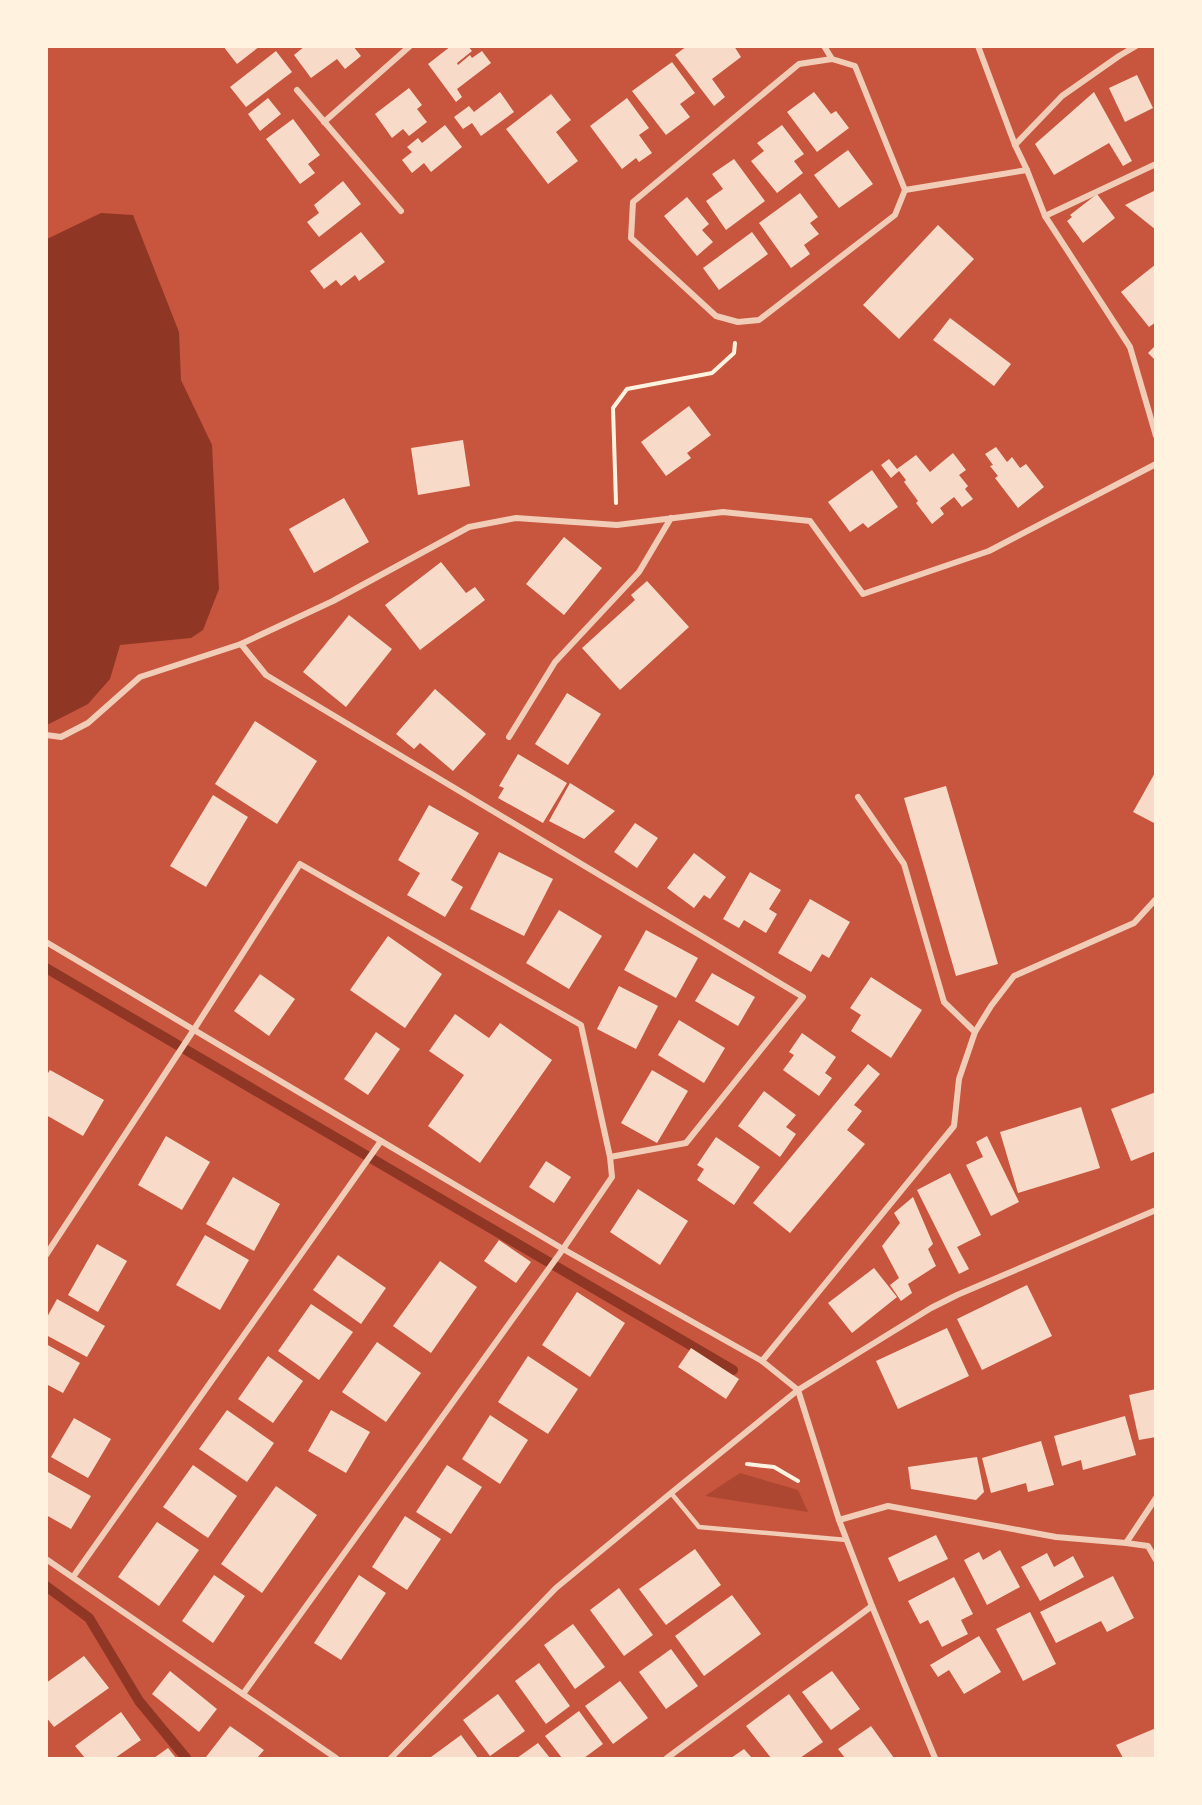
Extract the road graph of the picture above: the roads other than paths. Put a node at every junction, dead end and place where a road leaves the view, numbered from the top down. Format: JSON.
{"nodes":[{"id":1,"x":397,"y":46,"type":"edge"},
{"id":2,"x":410,"y":46,"type":"edge"},
{"id":3,"x":824,"y":46,"type":"edge"},
{"id":4,"x":978,"y":46,"type":"edge"},
{"id":5,"x":1137,"y":46,"type":"edge"},
{"id":6,"x":401,"y":54,"type":"junction"},
{"id":7,"x":832,"y":59,"type":"junction"},
{"id":8,"x":297,"y":90,"type":"dead end"},
{"id":9,"x":324,"y":122,"type":"junction"},
{"id":10,"x":1015,"y":145,"type":"junction"},
{"id":11,"x":1155,"y":164,"type":"edge"},
{"id":12,"x":1027,"y":170,"type":"junction"},
{"id":13,"x":905,"y":190,"type":"junction"},
{"id":14,"x":401,"y":211,"type":"dead end"},
{"id":15,"x":1045,"y":216,"type":"junction"},
{"id":16,"x":1155,"y":436,"type":"edge"},
{"id":17,"x":1155,"y":464,"type":"edge"},
{"id":18,"x":671,"y":518,"type":"junction"},
{"id":19,"x":241,"y":644,"type":"junction"},
{"id":20,"x":46,"y":735,"type":"edge"},
{"id":21,"x":509,"y":737,"type":"dead end"},
{"id":22,"x":858,"y":797,"type":"dead end"},
{"id":23,"x":1155,"y":899,"type":"edge"},
{"id":24,"x":46,"y":942,"type":"edge"},
{"id":25,"x":193,"y":1031,"type":"junction"},
{"id":26,"x":975,"y":1032,"type":"junction"},
{"id":27,"x":381,"y":1141,"type":"junction"},
{"id":28,"x":610,"y":1157,"type":"junction"},
{"id":29,"x":1155,"y":1210,"type":"edge"},
{"id":30,"x":563,"y":1248,"type":"junction"},
{"id":31,"x":46,"y":1255,"type":"edge"},
{"id":32,"x":762,"y":1361,"type":"junction"},
{"id":33,"x":798,"y":1390,"type":"junction"},
{"id":34,"x":671,"y":1493,"type":"junction"},
{"id":35,"x":1155,"y":1498,"type":"edge"},
{"id":36,"x":839,"y":1520,"type":"junction"},
{"id":37,"x":847,"y":1540,"type":"junction"},
{"id":38,"x":1126,"y":1543,"type":"junction"},
{"id":39,"x":46,"y":1559,"type":"edge"},
{"id":40,"x":1155,"y":1560,"type":"edge"},
{"id":41,"x":73,"y":1577,"type":"junction"},
{"id":42,"x":872,"y":1606,"type":"junction"},
{"id":43,"x":243,"y":1694,"type":"junction"},
{"id":44,"x":336,"y":1758,"type":"edge"},
{"id":45,"x":391,"y":1758,"type":"edge"},
{"id":46,"x":667,"y":1758,"type":"edge"},
{"id":47,"x":935,"y":1758,"type":"edge"}],
"edges":[{"from":1,"to":6,"type":"street"},
{"from":2,"to":6,"type":"street"},
{"from":3,"to":7,"type":"street"},
{"from":4,"to":10,"type":"street"},
{"from":5,"to":10,"type":"street"},
{"from":6,"to":9,"type":"street"},
{"from":7,"to":13,"type":"street"},
{"from":7,"to":13,"type":"street"},
{"from":8,"to":9,"type":"street"},
{"from":9,"to":14,"type":"street"},
{"from":10,"to":12,"type":"street"},
{"from":11,"to":15,"type":"street"},
{"from":12,"to":13,"type":"street"},
{"from":12,"to":15,"type":"street"},
{"from":15,"to":16,"type":"street"},
{"from":17,"to":18,"type":"street"},
{"from":18,"to":19,"type":"street"},
{"from":18,"to":21,"type":"street"},
{"from":19,"to":20,"type":"street"},
{"from":19,"to":28,"type":"street"},
{"from":22,"to":26,"type":"street"},
{"from":23,"to":26,"type":"street"},
{"from":24,"to":25,"type":"street"},
{"from":25,"to":27,"type":"street"},
{"from":25,"to":28,"type":"street"},
{"from":25,"to":31,"type":"street"},
{"from":26,"to":32,"type":"street"},
{"from":27,"to":30,"type":"street"},
{"from":27,"to":41,"type":"street"},
{"from":28,"to":30,"type":"street"},
{"from":29,"to":33,"type":"street"},
{"from":30,"to":32,"type":"street"},
{"from":30,"to":43,"type":"street"},
{"from":32,"to":33,"type":"street"},
{"from":33,"to":34,"type":"street"},
{"from":33,"to":36,"type":"street"},
{"from":34,"to":37,"type":"lane"},
{"from":34,"to":45,"type":"street"},
{"from":35,"to":38,"type":"street"},
{"from":36,"to":37,"type":"street"},
{"from":36,"to":38,"type":"street"},
{"from":37,"to":42,"type":"street"},
{"from":38,"to":40,"type":"street"},
{"from":39,"to":41,"type":"street"},
{"from":41,"to":43,"type":"street"},
{"from":42,"to":46,"type":"street"},
{"from":42,"to":47,"type":"street"},
{"from":43,"to":44,"type":"street"}]}
